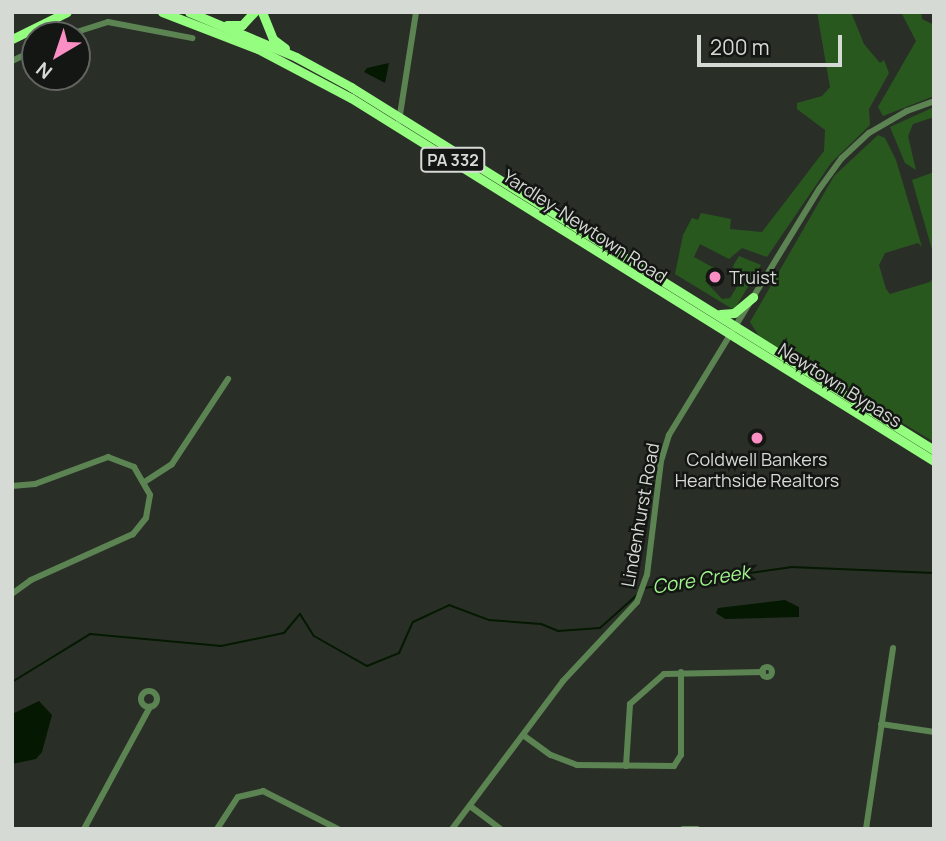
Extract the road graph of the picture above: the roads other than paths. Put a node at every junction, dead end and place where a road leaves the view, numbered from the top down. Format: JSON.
{"nodes":[{"id":1,"x":67,"y":12,"type":"edge"},
{"id":2,"x":162,"y":12,"type":"edge"},
{"id":3,"x":189,"y":12,"type":"edge"},
{"id":4,"x":254,"y":12,"type":"edge"},
{"id":5,"x":262,"y":12,"type":"edge"},
{"id":6,"x":416,"y":12,"type":"edge"},
{"id":7,"x":221,"y":25,"type":"junction"},
{"id":8,"x":91,"y":27,"type":"edge"},
{"id":9,"x":192,"y":38,"type":"dead end"},
{"id":10,"x":12,"y":39,"type":"edge"},
{"id":11,"x":332,"y":76,"type":"junction"},
{"id":12,"x":934,"y":101,"type":"edge"},
{"id":13,"x":399,"y":121,"type":"junction"},
{"id":14,"x":753,"y":297,"type":"junction"},
{"id":15,"x":714,"y":313,"type":"junction"},
{"id":16,"x":733,"y":331,"type":"junction"},
{"id":17,"x":228,"y":379,"type":"dead end"},
{"id":18,"x":934,"y":450,"type":"edge"},
{"id":19,"x":934,"y":461,"type":"edge"},
{"id":20,"x":146,"y":481,"type":"junction"},
{"id":21,"x":12,"y":486,"type":"edge"},
{"id":22,"x":12,"y":594,"type":"edge"},
{"id":23,"x":893,"y":648,"type":"dead end"},
{"id":24,"x":681,"y":672,"type":"junction"},
{"id":25,"x":763,"y":672,"type":"dead end"},
{"id":26,"x":150,"y":707,"type":"dead end"},
{"id":27,"x":881,"y":724,"type":"junction"},
{"id":28,"x":934,"y":732,"type":"edge"},
{"id":29,"x":523,"y":735,"type":"junction"},
{"id":30,"x":626,"y":766,"type":"junction"},
{"id":31,"x":470,"y":806,"type":"junction"},
{"id":32,"x":84,"y":829,"type":"edge"},
{"id":33,"x":217,"y":829,"type":"edge"},
{"id":34,"x":338,"y":829,"type":"edge"},
{"id":35,"x":452,"y":829,"type":"edge"},
{"id":36,"x":501,"y":829,"type":"edge"},
{"id":37,"x":683,"y":829,"type":"edge"},
{"id":38,"x":697,"y":829,"type":"edge"},
{"id":39,"x":866,"y":829,"type":"edge"}],
"edges":[{"from":1,"to":10,"type":"highway"},
{"from":2,"to":13,"type":"highway","name":"Yardley-Newtown Road","number":"PA 332"},
{"from":3,"to":7,"type":"highway","name":"Yardley-Newtown Road","number":"PA 332"},
{"from":4,"to":7,"type":"highway"},
{"from":5,"to":11,"type":"highway"},
{"from":6,"to":13,"type":"street"},
{"from":7,"to":11,"type":"highway","name":"Yardley-Newtown Road","number":"PA 332"},
{"from":8,"to":9,"type":"street"},
{"from":11,"to":13,"type":"highway","name":"Yardley-Newtown Road","number":"PA 332"},
{"from":12,"to":14,"type":"street","name":"Lindenhurst Road"},
{"from":13,"to":15,"type":"highway","name":"Yardley-Newtown Road","number":"PA 332"},
{"from":13,"to":16,"type":"highway","name":"Yardley-Newtown Road","number":"PA 332"},
{"from":14,"to":15,"type":"highway"},
{"from":14,"to":16,"type":"street","name":"Lindenhurst Road"},
{"from":15,"to":16,"type":"highway","name":"Yardley-Newtown Road","number":"PA 332"},
{"from":16,"to":18,"type":"highway","name":"Newtown Bypass","number":"PA 332"},
{"from":16,"to":19,"type":"highway","name":"Newtown Bypass","number":"PA 332"},
{"from":16,"to":29,"type":"street","name":"Lindenhurst Road"},
{"from":17,"to":20,"type":"street"},
{"from":20,"to":21,"type":"street"},
{"from":20,"to":22,"type":"street"},
{"from":23,"to":27,"type":"street"},
{"from":24,"to":25,"type":"street"},
{"from":24,"to":30,"type":"street"},
{"from":24,"to":30,"type":"street"},
{"from":26,"to":32,"type":"street"},
{"from":27,"to":28,"type":"street"},
{"from":27,"to":39,"type":"street"},
{"from":29,"to":30,"type":"street"},
{"from":29,"to":31,"type":"street","name":"Lindenhurst Road"},
{"from":31,"to":35,"type":"street","name":"Lindenhurst Road"},
{"from":31,"to":36,"type":"street"},
{"from":33,"to":34,"type":"street"},
{"from":37,"to":38,"type":"street"}]}
